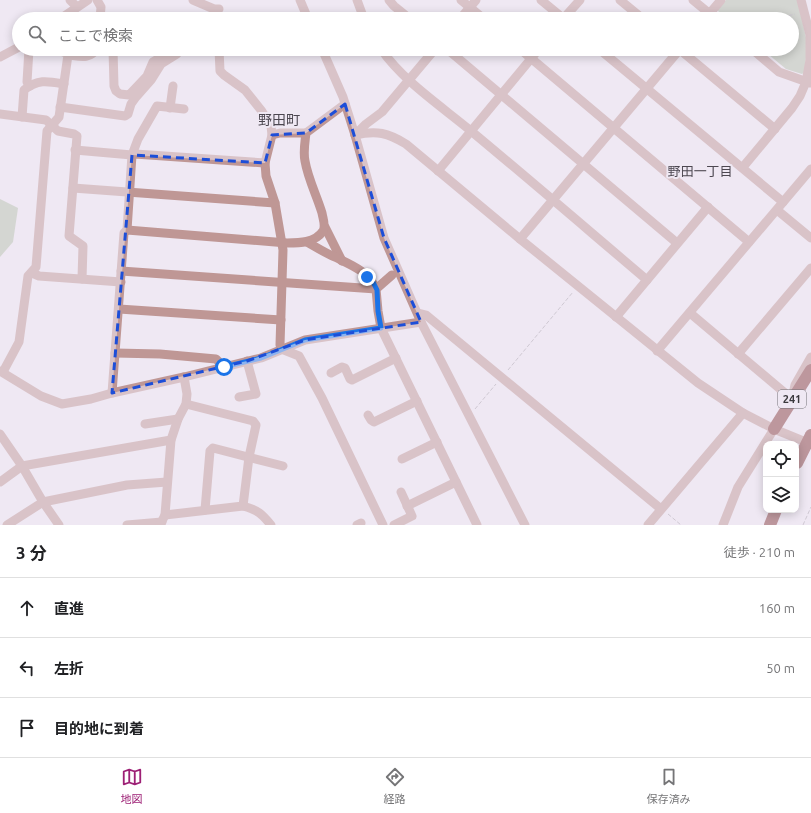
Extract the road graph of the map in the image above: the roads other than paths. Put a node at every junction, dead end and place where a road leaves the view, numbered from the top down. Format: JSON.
{"nodes":[{"id":1,"x":70,"y":0,"type":"edge"},
{"id":2,"x":88,"y":0,"type":"edge"},
{"id":3,"x":96,"y":0,"type":"edge"},
{"id":4,"x":193,"y":0,"type":"edge"},
{"id":5,"x":300,"y":0,"type":"edge"},
{"id":6,"x":357,"y":0,"type":"edge"},
{"id":7,"x":389,"y":0,"type":"edge"},
{"id":8,"x":461,"y":0,"type":"edge"},
{"id":9,"x":541,"y":0,"type":"edge"},
{"id":10,"x":580,"y":0,"type":"edge"},
{"id":11,"x":620,"y":0,"type":"edge"},
{"id":12,"x":693,"y":0,"type":"edge"},
{"id":13,"x":801,"y":0,"type":"edge"},
{"id":14,"x":473,"y":4,"type":"edge"},
{"id":15,"x":721,"y":4,"type":"edge"},
{"id":16,"x":77,"y":7,"type":"junction"},
{"id":17,"x":219,"y":9,"type":"dead end"},
{"id":18,"x":70,"y":12,"type":"edge"},
{"id":19,"x":101,"y":12,"type":"edge"},
{"id":20,"x":305,"y":12,"type":"edge"},
{"id":21,"x":361,"y":12,"type":"edge"},
{"id":22,"x":401,"y":12,"type":"edge"},
{"id":23,"x":466,"y":12,"type":"edge"},
{"id":24,"x":555,"y":12,"type":"edge"},
{"id":25,"x":569,"y":12,"type":"edge"},
{"id":26,"x":635,"y":12,"type":"edge"},
{"id":27,"x":705,"y":12,"type":"edge"},
{"id":28,"x":714,"y":12,"type":"edge"},
{"id":29,"x":12,"y":51,"type":"edge"},
{"id":30,"x":29,"y":56,"type":"edge"},
{"id":31,"x":68,"y":56,"type":"edge"},
{"id":32,"x":78,"y":56,"type":"edge"},
{"id":33,"x":90,"y":56,"type":"edge"},
{"id":34,"x":113,"y":56,"type":"edge"},
{"id":35,"x":164,"y":56,"type":"edge"},
{"id":36,"x":174,"y":56,"type":"edge"},
{"id":37,"x":219,"y":56,"type":"edge"},
{"id":38,"x":325,"y":56,"type":"edge"},
{"id":39,"x":387,"y":56,"type":"edge"},
{"id":40,"x":429,"y":56,"type":"edge"},
{"id":41,"x":455,"y":56,"type":"edge"},
{"id":42,"x":529,"y":56,"type":"edge"},
{"id":43,"x":607,"y":56,"type":"edge"},
{"id":44,"x":673,"y":56,"type":"edge"},
{"id":45,"x":687,"y":56,"type":"edge"},
{"id":46,"x":760,"y":56,"type":"edge"},
{"id":47,"x":0,"y":58,"type":"edge"},
{"id":48,"x":531,"y":58,"type":"junction"},
{"id":49,"x":409,"y":80,"type":"junction"},
{"id":50,"x":808,"y":83,"type":"edge"},
{"id":51,"x":64,"y":84,"type":"junction"},
{"id":52,"x":30,"y":86,"type":"junction"},
{"id":53,"x":173,"y":86,"type":"dead end"},
{"id":54,"x":646,"y":89,"type":"junction"},
{"id":55,"x":501,"y":95,"type":"junction"},
{"id":56,"x":345,"y":104,"type":"junction"},
{"id":57,"x":60,"y":107,"type":"junction"},
{"id":58,"x":170,"y":108,"type":"junction"},
{"id":59,"x":184,"y":109,"type":"dead end"},
{"id":60,"x":0,"y":114,"type":"edge"},
{"id":61,"x":22,"y":117,"type":"junction"},
{"id":62,"x":52,"y":125,"type":"junction"},
{"id":63,"x":614,"y":128,"type":"junction"},
{"id":64,"x":775,"y":129,"type":"junction"},
{"id":65,"x":470,"y":130,"type":"junction"},
{"id":66,"x":306,"y":133,"type":"junction"},
{"id":67,"x":272,"y":135,"type":"junction"},
{"id":68,"x":356,"y":135,"type":"junction"},
{"id":69,"x":76,"y":150,"type":"junction"},
{"id":70,"x":132,"y":154,"type":"junction"},
{"id":71,"x":265,"y":164,"type":"junction"},
{"id":72,"x":584,"y":164,"type":"junction"},
{"id":73,"x":743,"y":167,"type":"junction"},
{"id":74,"x":811,"y":169,"type":"edge"},
{"id":75,"x":438,"y":170,"type":"junction"},
{"id":76,"x":73,"y":188,"type":"junction"},
{"id":77,"x":129,"y":191,"type":"junction"},
{"id":78,"x":553,"y":200,"type":"junction"},
{"id":79,"x":783,"y":202,"type":"junction"},
{"id":80,"x":275,"y":203,"type":"junction"},
{"id":81,"x":708,"y":207,"type":"junction"},
{"id":82,"x":777,"y":210,"type":"junction"},
{"id":83,"x":325,"y":227,"type":"junction"},
{"id":84,"x":127,"y":230,"type":"junction"},
{"id":85,"x":811,"y":238,"type":"edge"},
{"id":86,"x":520,"y":239,"type":"junction"},
{"id":87,"x":307,"y":242,"type":"junction"},
{"id":88,"x":749,"y":242,"type":"junction"},
{"id":89,"x":282,"y":243,"type":"junction"},
{"id":90,"x":677,"y":243,"type":"junction"},
{"id":91,"x":342,"y":260,"type":"junction"},
{"id":92,"x":811,"y":268,"type":"edge"},
{"id":93,"x":121,"y":271,"type":"junction"},
{"id":94,"x":32,"y":273,"type":"junction"},
{"id":95,"x":392,"y":275,"type":"dead end"},
{"id":96,"x":82,"y":279,"type":"junction"},
{"id":97,"x":647,"y":280,"type":"junction"},
{"id":98,"x":282,"y":281,"type":"junction"},
{"id":99,"x":121,"y":282,"type":"junction"},
{"id":100,"x":376,"y":288,"type":"junction"},
{"id":101,"x":119,"y":309,"type":"junction"},
{"id":102,"x":418,"y":313,"type":"junction"},
{"id":103,"x":690,"y":313,"type":"junction"},
{"id":104,"x":616,"y":317,"type":"junction"},
{"id":105,"x":281,"y":320,"type":"junction"},
{"id":106,"x":421,"y":322,"type":"junction"},
{"id":107,"x":381,"y":328,"type":"junction"},
{"id":108,"x":284,"y":350,"type":"junction"},
{"id":109,"x":657,"y":351,"type":"junction"},
{"id":110,"x":115,"y":353,"type":"junction"},
{"id":111,"x":738,"y":354,"type":"junction"},
{"id":112,"x":811,"y":357,"type":"edge"},
{"id":113,"x":396,"y":358,"type":"junction"},
{"id":114,"x":247,"y":361,"type":"junction"},
{"id":115,"x":224,"y":367,"type":"junction"},
{"id":116,"x":811,"y":370,"type":"edge"},
{"id":117,"x":1,"y":372,"type":"edge"},
{"id":118,"x":331,"y":373,"type":"dead end"},
{"id":119,"x":184,"y":377,"type":"junction"},
{"id":120,"x":112,"y":393,"type":"junction"},
{"id":121,"x":239,"y":397,"type":"dead end"},
{"id":122,"x":792,"y":399,"type":"junction"},
{"id":123,"x":418,"y":402,"type":"junction"},
{"id":124,"x":186,"y":404,"type":"junction"},
{"id":125,"x":743,"y":413,"type":"junction"},
{"id":126,"x":368,"y":415,"type":"dead end"},
{"id":127,"x":178,"y":419,"type":"junction"},
{"id":128,"x":145,"y":424,"type":"dead end"},
{"id":129,"x":774,"y":429,"type":"junction"},
{"id":130,"x":0,"y":434,"type":"edge"},
{"id":131,"x":811,"y":435,"type":"edge"},
{"id":132,"x":171,"y":440,"type":"junction"},
{"id":133,"x":437,"y":442,"type":"junction"},
{"id":134,"x":811,"y":444,"type":"edge"},
{"id":135,"x":249,"y":457,"type":"junction"},
{"id":136,"x":799,"y":458,"type":"edge"},
{"id":137,"x":402,"y":459,"type":"dead end"},
{"id":138,"x":22,"y":466,"type":"junction"},
{"id":139,"x":283,"y":466,"type":"dead end"},
{"id":140,"x":0,"y":482,"type":"edge"},
{"id":141,"x":168,"y":482,"type":"junction"},
{"id":142,"x":456,"y":482,"type":"junction"},
{"id":143,"x":401,"y":492,"type":"dead end"},
{"id":144,"x":43,"y":502,"type":"junction"},
{"id":145,"x":243,"y":506,"type":"junction"},
{"id":146,"x":407,"y":506,"type":"junction"},
{"id":147,"x":661,"y":509,"type":"junction"},
{"id":148,"x":205,"y":510,"type":"junction"},
{"id":149,"x":775,"y":513,"type":"edge"},
{"id":150,"x":162,"y":521,"type":"edge"},
{"id":151,"x":473,"y":524,"type":"edge"},
{"id":152,"x":7,"y":525,"type":"edge"},
{"id":153,"x":59,"y":525,"type":"edge"},
{"id":154,"x":127,"y":525,"type":"edge"},
{"id":155,"x":271,"y":525,"type":"edge"},
{"id":156,"x":382,"y":525,"type":"edge"},
{"id":157,"x":394,"y":525,"type":"edge"},
{"id":158,"x":525,"y":525,"type":"edge"},
{"id":159,"x":648,"y":525,"type":"edge"},
{"id":160,"x":723,"y":525,"type":"edge"},
{"id":161,"x":770,"y":525,"type":"edge"}],
"edges":[{"from":1,"to":16,"type":"street"},
{"from":2,"to":16,"type":"street"},
{"from":3,"to":19,"type":"street"},
{"from":4,"to":17,"type":"street"},
{"from":5,"to":20,"type":"street"},
{"from":6,"to":21,"type":"street"},
{"from":7,"to":22,"type":"street"},
{"from":8,"to":14,"type":"street"},
{"from":9,"to":24,"type":"street"},
{"from":10,"to":25,"type":"street"},
{"from":11,"to":26,"type":"street"},
{"from":12,"to":27,"type":"street"},
{"from":13,"to":50,"type":"street"},
{"from":14,"to":23,"type":"street"},
{"from":15,"to":28,"type":"street"},
{"from":16,"to":18,"type":"street"},
{"from":29,"to":47,"type":"street"},
{"from":30,"to":52,"type":"street"},
{"from":31,"to":51,"type":"street"},
{"from":32,"to":33,"type":"street"},
{"from":34,"to":35,"type":"street"},
{"from":36,"to":57,"type":"street"},
{"from":37,"to":67,"type":"street"},
{"from":38,"to":56,"type":"street"},
{"from":39,"to":49,"type":"street"},
{"from":40,"to":49,"type":"street"},
{"from":41,"to":55,"type":"street"},
{"from":42,"to":48,"type":"street"},
{"from":43,"to":54,"type":"street"},
{"from":44,"to":54,"type":"street"},
{"from":45,"to":64,"type":"street"},
{"from":46,"to":50,"type":"street"},
{"from":48,"to":55,"type":"street"},
{"from":48,"to":63,"type":"street"},
{"from":49,"to":65,"type":"street"},
{"from":49,"to":68,"type":"street"},
{"from":50,"to":64,"type":"street"},
{"from":51,"to":52,"type":"street"},
{"from":51,"to":57,"type":"street"},
{"from":52,"to":61,"type":"street"},
{"from":53,"to":58,"type":"street"},
{"from":54,"to":63,"type":"street"},
{"from":54,"to":73,"type":"street"},
{"from":55,"to":65,"type":"street"},
{"from":55,"to":72,"type":"street"},
{"from":56,"to":66,"type":"street"},
{"from":56,"to":68,"type":"street"},
{"from":57,"to":62,"type":"street"},
{"from":58,"to":59,"type":"street"},
{"from":58,"to":70,"type":"street"},
{"from":60,"to":61,"type":"street"},
{"from":61,"to":62,"type":"street"},
{"from":62,"to":69,"type":"street"},
{"from":62,"to":94,"type":"street"},
{"from":63,"to":72,"type":"street"},
{"from":63,"to":81,"type":"street"},
{"from":64,"to":73,"type":"street"},
{"from":65,"to":75,"type":"street"},
{"from":65,"to":78,"type":"street"},
{"from":66,"to":67,"type":"street"},
{"from":66,"to":83,"type":"street"},
{"from":67,"to":71,"type":"street"},
{"from":68,"to":75,"type":"street"},
{"from":68,"to":102,"type":"street"},
{"from":69,"to":70,"type":"street"},
{"from":69,"to":76,"type":"street"},
{"from":70,"to":71,"type":"street"},
{"from":70,"to":77,"type":"street"},
{"from":71,"to":80,"type":"street"},
{"from":72,"to":78,"type":"street"},
{"from":72,"to":90,"type":"street"},
{"from":73,"to":79,"type":"street"},
{"from":74,"to":79,"type":"street"},
{"from":75,"to":86,"type":"street"},
{"from":76,"to":77,"type":"street"},
{"from":76,"to":96,"type":"street"},
{"from":77,"to":80,"type":"street"},
{"from":77,"to":84,"type":"street"},
{"from":78,"to":86,"type":"street"},
{"from":78,"to":97,"type":"street"},
{"from":79,"to":82,"type":"street"},
{"from":80,"to":89,"type":"street"},
{"from":81,"to":88,"type":"street"},
{"from":81,"to":90,"type":"street"},
{"from":82,"to":85,"type":"street"},
{"from":82,"to":88,"type":"street"},
{"from":83,"to":87,"type":"street"},
{"from":83,"to":91,"type":"street"},
{"from":84,"to":89,"type":"street"},
{"from":84,"to":93,"type":"street"},
{"from":86,"to":104,"type":"street"},
{"from":87,"to":89,"type":"street"},
{"from":87,"to":91,"type":"street"},
{"from":88,"to":103,"type":"street"},
{"from":89,"to":98,"type":"street"},
{"from":90,"to":97,"type":"street"},
{"from":91,"to":100,"type":"street"},
{"from":92,"to":111,"type":"street"},
{"from":93,"to":98,"type":"street"},
{"from":93,"to":99,"type":"street"},
{"from":94,"to":96,"type":"street"},
{"from":94,"to":117,"type":"street"},
{"from":95,"to":100,"type":"street"},
{"from":96,"to":99,"type":"street"},
{"from":97,"to":104,"type":"street"},
{"from":98,"to":100,"type":"street"},
{"from":98,"to":105,"type":"street"},
{"from":99,"to":101,"type":"street"},
{"from":100,"to":107,"type":"street"},
{"from":101,"to":105,"type":"street"},
{"from":101,"to":110,"type":"street"},
{"from":102,"to":106,"type":"street"},
{"from":102,"to":147,"type":"street"},
{"from":103,"to":109,"type":"street"},
{"from":103,"to":111,"type":"street"},
{"from":104,"to":109,"type":"street"},
{"from":105,"to":108,"type":"street"},
{"from":106,"to":107,"type":"street"},
{"from":106,"to":158,"type":"street"},
{"from":107,"to":108,"type":"street"},
{"from":107,"to":113,"type":"street"},
{"from":108,"to":114,"type":"street"},
{"from":108,"to":156,"type":"street"},
{"from":109,"to":125,"type":"street"},
{"from":110,"to":115,"type":"street"},
{"from":110,"to":120,"type":"street"},
{"from":111,"to":122,"type":"street"},
{"from":112,"to":122,"type":"street"},
{"from":113,"to":118,"type":"street"},
{"from":113,"to":123,"type":"street"},
{"from":114,"to":115,"type":"street"},
{"from":114,"to":121,"type":"street"},
{"from":115,"to":119,"type":"street"},
{"from":116,"to":122,"type":"highway","number":"241"},
{"from":117,"to":120,"type":"street"},
{"from":119,"to":120,"type":"street"},
{"from":119,"to":124,"type":"street"},
{"from":122,"to":129,"type":"highway","number":"241"},
{"from":123,"to":126,"type":"street"},
{"from":123,"to":133,"type":"street"},
{"from":124,"to":127,"type":"street"},
{"from":124,"to":135,"type":"street"},
{"from":125,"to":129,"type":"street"},
{"from":125,"to":147,"type":"street"},
{"from":127,"to":128,"type":"street"},
{"from":127,"to":132,"type":"street"},
{"from":129,"to":134,"type":"street"},
{"from":129,"to":160,"type":"street"},
{"from":130,"to":138,"type":"street"},
{"from":131,"to":136,"type":"highway","bridge":true},
{"from":132,"to":138,"type":"street"},
{"from":132,"to":141,"type":"street"},
{"from":133,"to":137,"type":"street"},
{"from":133,"to":142,"type":"street"},
{"from":135,"to":139,"type":"street"},
{"from":135,"to":145,"type":"street"},
{"from":135,"to":148,"type":"street"},
{"from":138,"to":140,"type":"street"},
{"from":138,"to":144,"type":"street"},
{"from":141,"to":144,"type":"street"},
{"from":141,"to":150,"type":"street"},
{"from":142,"to":146,"type":"street"},
{"from":142,"to":151,"type":"street"},
{"from":143,"to":146,"type":"street"},
{"from":144,"to":152,"type":"street"},
{"from":144,"to":153,"type":"street"},
{"from":145,"to":148,"type":"street"},
{"from":145,"to":155,"type":"street"},
{"from":146,"to":157,"type":"street"},
{"from":147,"to":159,"type":"street"},
{"from":148,"to":150,"type":"street"},
{"from":149,"to":161,"type":"highway"},
{"from":150,"to":154,"type":"street"}]}
